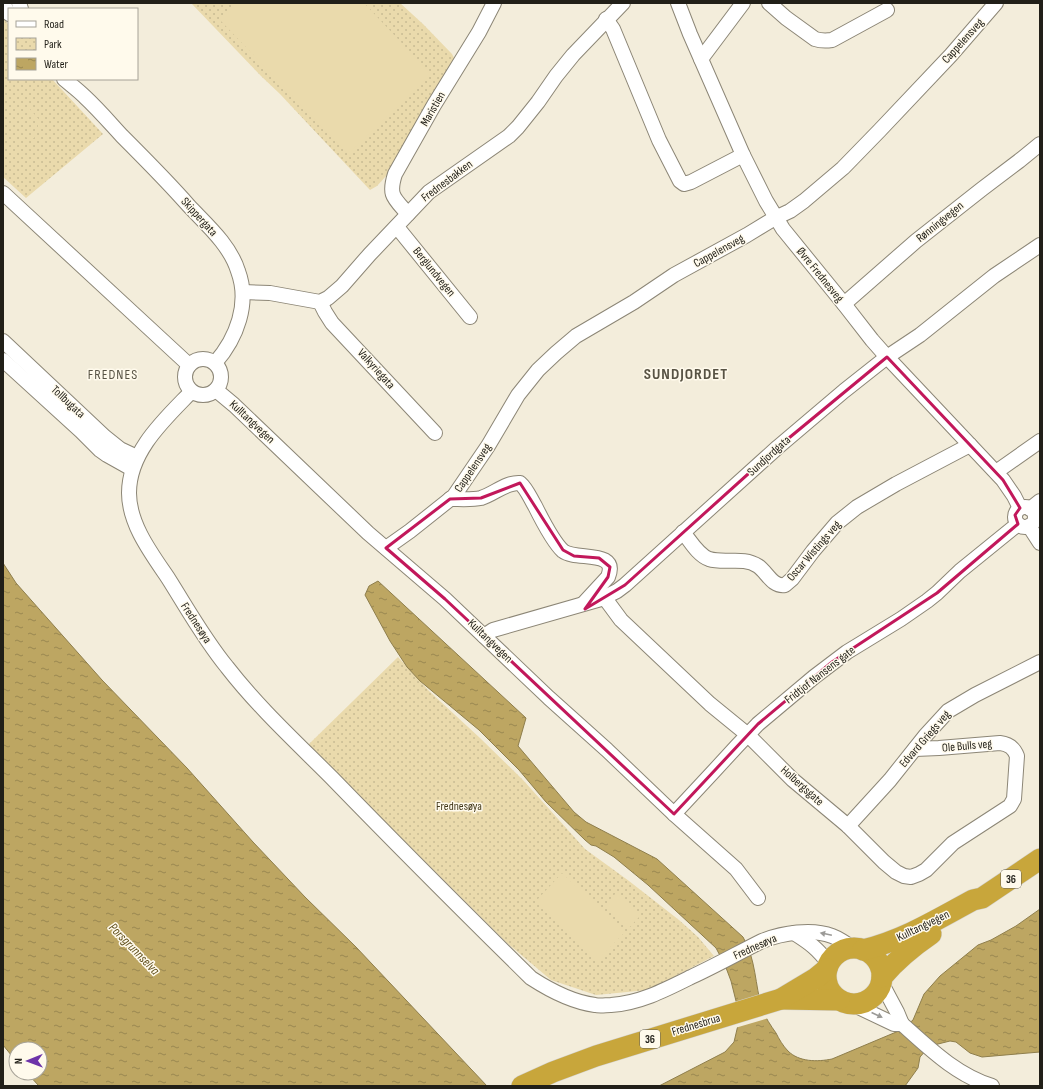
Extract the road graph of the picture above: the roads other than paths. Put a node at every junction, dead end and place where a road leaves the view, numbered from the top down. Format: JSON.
{"nodes":[{"id":1,"x":494,"y":3,"type":"edge"},
{"id":2,"x":623,"y":3,"type":"edge"},
{"id":3,"x":678,"y":3,"type":"edge"},
{"id":4,"x":743,"y":3,"type":"edge"},
{"id":5,"x":769,"y":3,"type":"edge"},
{"id":6,"x":996,"y":3,"type":"edge"},
{"id":7,"x":888,"y":10,"type":"dead end"},
{"id":8,"x":606,"y":19,"type":"junction"},
{"id":9,"x":701,"y":59,"type":"junction"},
{"id":10,"x":65,"y":80,"type":"edge"},
{"id":11,"x":74,"y":80,"type":"edge"},
{"id":12,"x":84,"y":97,"type":"junction"},
{"id":13,"x":1040,"y":144,"type":"edge"},
{"id":14,"x":743,"y":155,"type":"junction"},
{"id":15,"x":3,"y":193,"type":"edge"},
{"id":16,"x":408,"y":214,"type":"junction"},
{"id":17,"x":775,"y":218,"type":"junction"},
{"id":18,"x":396,"y":227,"type":"junction"},
{"id":19,"x":1040,"y":245,"type":"edge"},
{"id":20,"x":243,"y":292,"type":"junction"},
{"id":21,"x":320,"y":302,"type":"junction"},
{"id":22,"x":844,"y":304,"type":"junction"},
{"id":23,"x":470,"y":316,"type":"dead end"},
{"id":24,"x":3,"y":341,"type":"edge"},
{"id":25,"x":887,"y":357,"type":"junction"},
{"id":26,"x":3,"y":360,"type":"edge"},
{"id":27,"x":215,"y":363,"type":"junction"},
{"id":28,"x":189,"y":365,"type":"junction"},
{"id":29,"x":216,"y":390,"type":"junction"},
{"id":30,"x":191,"y":392,"type":"junction"},
{"id":31,"x":435,"y":433,"type":"dead end"},
{"id":32,"x":1040,"y":441,"type":"edge"},
{"id":33,"x":970,"y":445,"type":"junction"},
{"id":34,"x":135,"y":463,"type":"junction"},
{"id":35,"x":996,"y":472,"type":"junction"},
{"id":36,"x":450,"y":499,"type":"junction"},
{"id":37,"x":1030,"y":506,"type":"edge"},
{"id":38,"x":1023,"y":525,"type":"junction"},
{"id":39,"x":684,"y":532,"type":"junction"},
{"id":40,"x":1040,"y":543,"type":"edge"},
{"id":41,"x":386,"y":548,"type":"junction"},
{"id":42,"x":604,"y":597,"type":"junction"},
{"id":43,"x":584,"y":604,"type":"junction"},
{"id":44,"x":484,"y":636,"type":"junction"},
{"id":45,"x":1040,"y":662,"type":"edge"},
{"id":46,"x":748,"y":735,"type":"junction"},
{"id":47,"x":915,"y":749,"type":"junction"},
{"id":48,"x":1014,"y":800,"type":"joint"},
{"id":49,"x":674,"y":814,"type":"junction"},
{"id":50,"x":848,"y":826,"type":"junction"},
{"id":51,"x":1040,"y":859,"type":"edge"},
{"id":52,"x":758,"y":898,"type":"dead end"},
{"id":53,"x":982,"y":898,"type":"junction"},
{"id":54,"x":794,"y":933,"type":"junction"},
{"id":55,"x":858,"y":949,"type":"junction"},
{"id":56,"x":828,"y":967,"type":"junction"},
{"id":57,"x":881,"y":980,"type":"junction"},
{"id":58,"x":781,"y":999,"type":"junction"},
{"id":59,"x":846,"y":1002,"type":"junction"},
{"id":60,"x":902,"y":1024,"type":"junction"},
{"id":61,"x":522,"y":1086,"type":"edge"},
{"id":62,"x":992,"y":1086,"type":"edge"}],
"edges":[{"from":1,"to":16,"type":"street","name":"Maristien"},
{"from":2,"to":8,"type":"street","name":"Frednesbakken"},
{"from":3,"to":9,"type":"street","name":"Øvre Frednesveg"},
{"from":4,"to":9,"type":"street"},
{"from":5,"to":7,"type":"street"},
{"from":6,"to":17,"type":"street","name":"Cappelensveg"},
{"from":8,"to":14,"type":"street"},
{"from":8,"to":16,"type":"street","name":"Frednesbakken"},
{"from":9,"to":14,"type":"street","name":"Øvre Frednesveg"},
{"from":10,"to":12,"type":"street","name":"Skippergata"},
{"from":11,"to":12,"type":"street","name":"Skippergata"},
{"from":12,"to":20,"type":"street","name":"Skippergata"},
{"from":13,"to":22,"type":"street","name":"Rønningvegen"},
{"from":14,"to":17,"type":"street","name":"Øvre Frednesveg"},
{"from":15,"to":28,"type":"street"},
{"from":16,"to":18,"type":"street","name":"Frednesbakken"},
{"from":17,"to":22,"type":"street","name":"Øvre Frednesveg"},
{"from":17,"to":36,"type":"street","name":"Cappelensveg"},
{"from":18,"to":21,"type":"street","name":"Frednesbakken"},
{"from":18,"to":23,"type":"street","name":"Berglundvegen"},
{"from":19,"to":25,"type":"street","name":"Sundjordgata"},
{"from":20,"to":21,"type":"street"},
{"from":20,"to":27,"type":"street","name":"Skippergata"},
{"from":21,"to":31,"type":"street","name":"Valkyriegata"},
{"from":22,"to":25,"type":"street","name":"Øvre Frednesveg"},
{"from":24,"to":34,"type":"street","name":"Tollbugata"},
{"from":25,"to":33,"type":"street","name":"Øvre Frednesveg"},
{"from":25,"to":39,"type":"street","name":"Sundjordgata"},
{"from":26,"to":34,"type":"street"},
{"from":27,"to":28,"type":"street"},
{"from":27,"to":29,"type":"street"},
{"from":28,"to":30,"type":"street"},
{"from":29,"to":30,"type":"street"},
{"from":29,"to":41,"type":"street","name":"Kulltangvegen"},
{"from":30,"to":34,"type":"street","name":"Frednesøya"},
{"from":32,"to":35,"type":"street"},
{"from":33,"to":35,"type":"street","name":"Øvre Frednesveg"},
{"from":33,"to":39,"type":"street","name":"Oscar Wistings veg"},
{"from":34,"to":54,"type":"street","name":"Frednesøya"},
{"from":35,"to":37,"type":"street","name":"Øvre Frednesveg"},
{"from":36,"to":41,"type":"street","name":"Cappelensveg"},
{"from":36,"to":43,"type":"street","name":"Cappelensveg"},
{"from":37,"to":38,"type":"street"},
{"from":38,"to":40,"type":"street"},
{"from":38,"to":46,"type":"street","name":"Fridtjof Nansens gate"},
{"from":39,"to":42,"type":"street","name":"Sundjordgata"},
{"from":41,"to":44,"type":"street","name":"Kulltangvegen"},
{"from":42,"to":43,"type":"street","name":"Sundjordgata"},
{"from":42,"to":46,"type":"street","name":"Holbergsgate"},
{"from":43,"to":44,"type":"street","name":"Sundjordgata"},
{"from":44,"to":49,"type":"street","name":"Kulltangvegen"},
{"from":45,"to":47,"type":"street","name":"Edvard Griegs veg"},
{"from":46,"to":49,"type":"street","name":"Fridtjof Nansens gate"},
{"from":46,"to":50,"type":"street","name":"Holbergsgate"},
{"from":47,"to":48,"type":"street","name":"Ole Bulls veg"},
{"from":47,"to":50,"type":"street","name":"Edvard Griegs veg"},
{"from":48,"to":50,"type":"street","name":"Holbergsgate"},
{"from":49,"to":52,"type":"street","name":"Kulltangvegen"},
{"from":51,"to":53,"type":"highway","name":"Kulltangvegen","number":"36"},
{"from":53,"to":55,"type":"highway","name":"Kulltangvegen","number":"36"},
{"from":53,"to":57,"type":"highway","name":"Kulltangvegen","number":"36"},
{"from":55,"to":54,"type":"street","name":"Frednesøya","one_way":true},
{"from":54,"to":56,"type":"street"},
{"from":55,"to":56,"type":"highway","number":"36"},
{"from":55,"to":57,"type":"highway"},
{"from":56,"to":58,"type":"highway","number":"36"},
{"from":56,"to":59,"type":"highway"},
{"from":57,"to":59,"type":"highway","number":"36"},
{"from":57,"to":60,"type":"street"},
{"from":58,"to":59,"type":"highway","number":"36"},
{"from":58,"to":61,"type":"highway","name":"Frednesbrua","number":"36"},
{"from":59,"to":60,"type":"street","one_way":true},
{"from":60,"to":62,"type":"street"}]}
